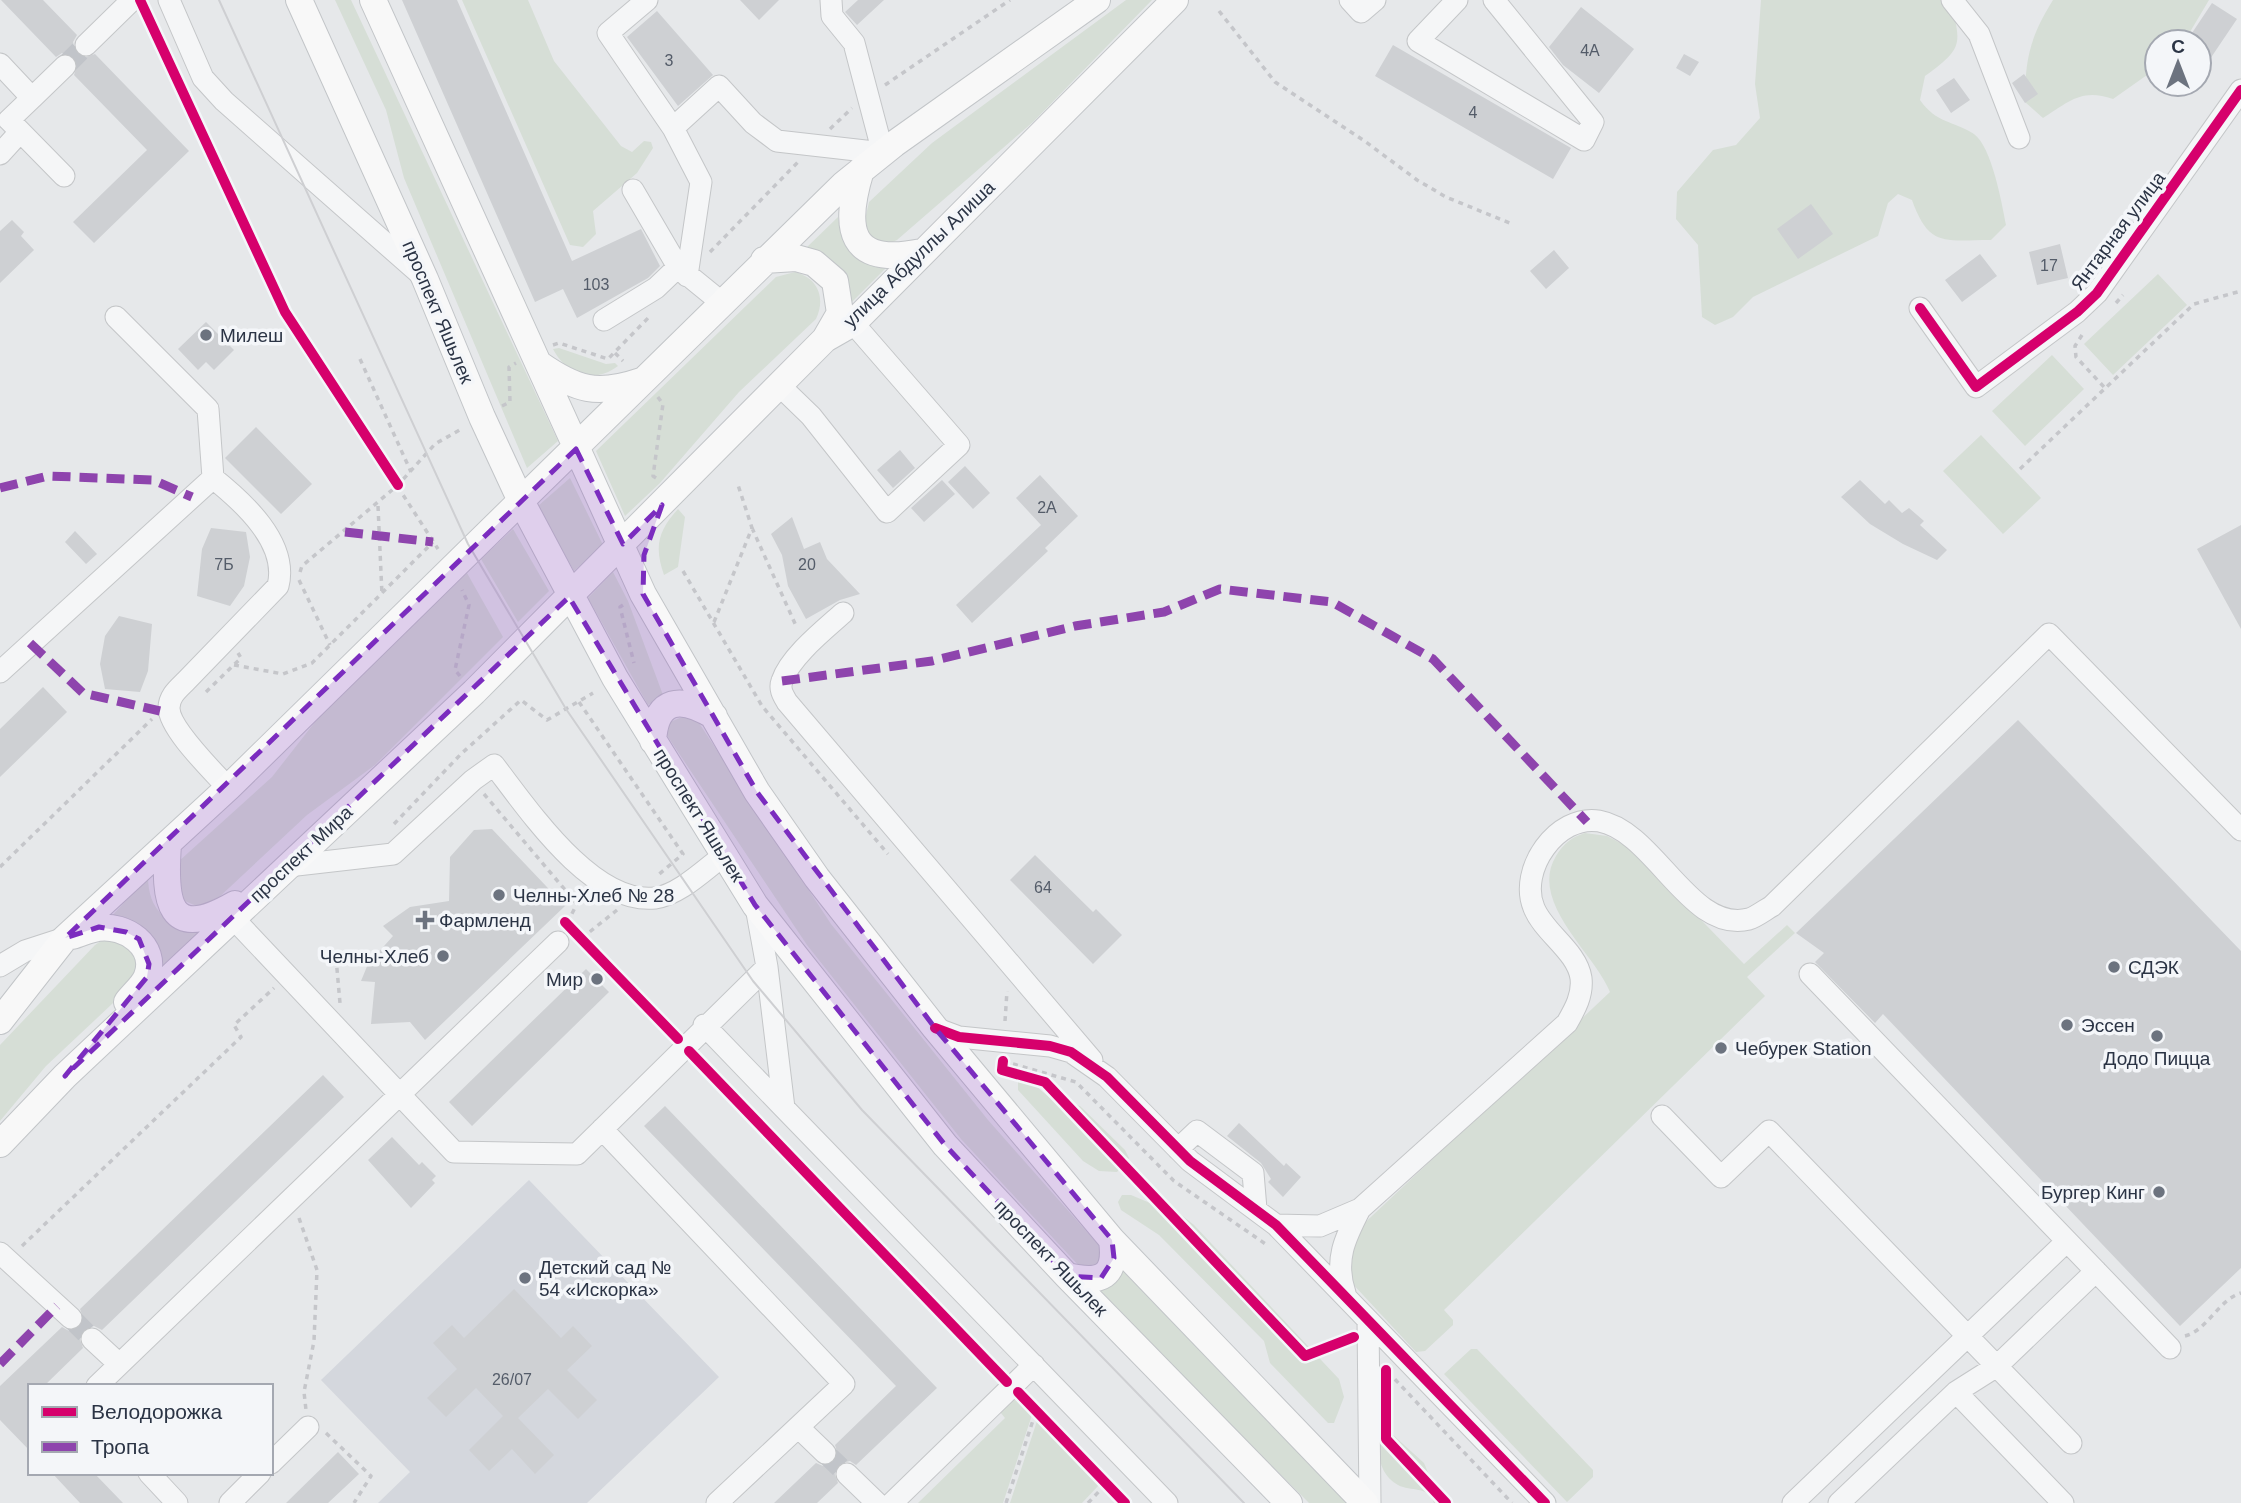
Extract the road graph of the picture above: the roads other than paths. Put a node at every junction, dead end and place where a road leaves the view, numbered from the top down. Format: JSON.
{"nodes":[{"id":1,"x":132,"y":0,"type":"edge"},
{"id":2,"x":169,"y":0,"type":"edge"},
{"id":3,"x":373,"y":0,"type":"edge"},
{"id":4,"x":831,"y":0,"type":"edge"},
{"id":5,"x":1097,"y":0,"type":"edge"},
{"id":6,"x":1175,"y":0,"type":"edge"},
{"id":7,"x":1350,"y":0,"type":"edge"},
{"id":8,"x":1375,"y":0,"type":"edge"},
{"id":9,"x":1457,"y":0,"type":"edge"},
{"id":10,"x":1494,"y":0,"type":"edge"},
{"id":11,"x":1952,"y":0,"type":"edge"},
{"id":12,"x":300,"y":1,"type":"edge"},
{"id":13,"x":647,"y":1,"type":"edge"},
{"id":14,"x":86,"y":45,"type":"tunnel mouth"},
{"id":15,"x":0,"y":64,"type":"edge"},
{"id":16,"x":65,"y":66,"type":"tunnel mouth"},
{"id":17,"x":2241,"y":90,"type":"edge"},
{"id":18,"x":32,"y":98,"type":"junction"},
{"id":19,"x":10,"y":121,"type":"edge"},
{"id":20,"x":673,"y":128,"type":"junction"},
{"id":21,"x":2019,"y":138,"type":"dead end"},
{"id":22,"x":883,"y":153,"type":"junction"},
{"id":23,"x":0,"y":154,"type":"edge"},
{"id":24,"x":861,"y":170,"type":"junction"},
{"id":25,"x":64,"y":176,"type":"dead end"},
{"id":26,"x":633,"y":190,"type":"dead end"},
{"id":27,"x":922,"y":252,"type":"junction"},
{"id":28,"x":764,"y":260,"type":"junction"},
{"id":29,"x":682,"y":271,"type":"junction"},
{"id":30,"x":425,"y":279,"type":"junction"},
{"id":31,"x":721,"y":302,"type":"junction"},
{"id":32,"x":1920,"y":308,"type":"dead end"},
{"id":33,"x":116,"y":317,"type":"dead end"},
{"id":34,"x":604,"y":320,"type":"dead end"},
{"id":35,"x":853,"y":323,"type":"junction"},
{"id":36,"x":825,"y":339,"type":"junction"},
{"id":37,"x":537,"y":357,"type":"junction"},
{"id":38,"x":780,"y":386,"type":"junction"},
{"id":39,"x":649,"y":387,"type":"junction"},
{"id":40,"x":576,"y":449,"type":"junction"},
{"id":41,"x":213,"y":478,"type":"junction"},
{"id":42,"x":661,"y":494,"type":"junction"},
{"id":43,"x":520,"y":501,"type":"junction"},
{"id":44,"x":623,"y":544,"type":"junction"},
{"id":45,"x":602,"y":565,"type":"joint"},
{"id":46,"x":569,"y":597,"type":"junction"},
{"id":47,"x":636,"y":598,"type":"junction"},
{"id":48,"x":842,"y":612,"type":"dead end"},
{"id":49,"x":0,"y":672,"type":"edge"},
{"id":50,"x":714,"y":716,"type":"junction"},
{"id":51,"x":653,"y":741,"type":"junction"},
{"id":52,"x":228,"y":788,"type":"junction"},
{"id":53,"x":2241,"y":830,"type":"edge"},
{"id":54,"x":168,"y":845,"type":"junction"},
{"id":55,"x":723,"y":856,"type":"junction"},
{"id":56,"x":288,"y":866,"type":"junction"},
{"id":57,"x":263,"y":888,"type":"junction"},
{"id":58,"x":755,"y":905,"type":"junction"},
{"id":59,"x":233,"y":918,"type":"junction"},
{"id":60,"x":65,"y":938,"type":"junction"},
{"id":61,"x":558,"y":942,"type":"dead end"},
{"id":62,"x":0,"y":965,"type":"edge"},
{"id":63,"x":767,"y":967,"type":"junction"},
{"id":64,"x":1810,"y":974,"type":"dead end"},
{"id":65,"x":1047,"y":1006,"type":"junction"},
{"id":66,"x":0,"y":1021,"type":"edge"},
{"id":67,"x":704,"y":1025,"type":"junction"},
{"id":68,"x":935,"y":1028,"type":"junction"},
{"id":69,"x":1025,"y":1044,"type":"junction"},
{"id":70,"x":65,"y":1076,"type":"junction"},
{"id":71,"x":1107,"y":1077,"type":"junction"},
{"id":72,"x":399,"y":1093,"type":"junction"},
{"id":73,"x":784,"y":1108,"type":"junction"},
{"id":74,"x":1662,"y":1116,"type":"dead end"},
{"id":75,"x":602,"y":1129,"type":"junction"},
{"id":76,"x":0,"y":1144,"type":"edge"},
{"id":77,"x":1360,"y":1209,"type":"junction"},
{"id":78,"x":1276,"y":1224,"type":"junction"},
{"id":79,"x":1112,"y":1240,"type":"junction"},
{"id":80,"x":2067,"y":1241,"type":"junction"},
{"id":81,"x":3,"y":1257,"type":"edge"},
{"id":82,"x":2096,"y":1271,"type":"junction"},
{"id":83,"x":1067,"y":1276,"type":"junction"},
{"id":84,"x":1345,"y":1293,"type":"junction"},
{"id":85,"x":71,"y":1318,"type":"tunnel mouth"},
{"id":86,"x":1368,"y":1320,"type":"junction"},
{"id":87,"x":1968,"y":1336,"type":"junction"},
{"id":88,"x":92,"y":1339,"type":"tunnel mouth"},
{"id":89,"x":2170,"y":1348,"type":"road end"},
{"id":90,"x":120,"y":1364,"type":"junction"},
{"id":91,"x":1034,"y":1365,"type":"junction"},
{"id":92,"x":1997,"y":1366,"type":"junction"},
{"id":93,"x":99,"y":1384,"type":"edge"},
{"id":94,"x":1956,"y":1392,"type":"junction"},
{"id":95,"x":308,"y":1427,"type":"road end"},
{"id":96,"x":798,"y":1427,"type":"junction"},
{"id":97,"x":2071,"y":1443,"type":"dead end"},
{"id":98,"x":825,"y":1453,"type":"tunnel mouth"},
{"id":99,"x":273,"y":1461,"type":"edge"},
{"id":100,"x":1831,"y":1467,"type":"junction"},
{"id":101,"x":847,"y":1474,"type":"tunnel mouth"},
{"id":102,"x":151,"y":1475,"type":"edge"},
{"id":103,"x":258,"y":1475,"type":"edge"},
{"id":104,"x":1846,"y":1496,"type":"edge"},
{"id":105,"x":177,"y":1503,"type":"edge"},
{"id":106,"x":230,"y":1503,"type":"edge"},
{"id":107,"x":717,"y":1503,"type":"edge"},
{"id":108,"x":877,"y":1503,"type":"edge"},
{"id":109,"x":892,"y":1503,"type":"edge"},
{"id":110,"x":1167,"y":1503,"type":"edge"},
{"id":111,"x":1289,"y":1503,"type":"edge"},
{"id":112,"x":1368,"y":1503,"type":"edge"},
{"id":113,"x":1545,"y":1503,"type":"edge"},
{"id":114,"x":1793,"y":1503,"type":"edge"},
{"id":115,"x":2063,"y":1503,"type":"edge"}],
"edges":[{"from":1,"to":14,"type":"street"},
{"from":2,"to":30,"type":"street"},
{"from":3,"to":37,"type":"main road"},
{"from":4,"to":22,"type":"street"},
{"from":5,"to":22,"type":"main road"},
{"from":6,"to":27,"type":"main road","name":"улица Абдуллы Алиша"},
{"from":7,"to":8,"type":"street"},
{"from":9,"to":10,"type":"street"},
{"from":11,"to":21,"type":"street"},
{"from":12,"to":30,"type":"main road","name":"проспект Яшьлек"},
{"from":13,"to":20,"type":"street"},
{"from":15,"to":18,"type":"street"},
{"from":16,"to":18,"type":"street"},
{"from":17,"to":32,"type":"street","name":"Янтарная улица"},
{"from":18,"to":19,"type":"street"},
{"from":19,"to":23,"type":"street"},
{"from":19,"to":25,"type":"street"},
{"from":20,"to":22,"type":"street"},
{"from":20,"to":29,"type":"street"},
{"from":22,"to":24,"type":"main road"},
{"from":24,"to":27,"type":"main road"},
{"from":24,"to":28,"type":"main road"},
{"from":26,"to":29,"type":"street"},
{"from":27,"to":35,"type":"main road","name":"улица Абдуллы Алиша"},
{"from":28,"to":31,"type":"main road"},
{"from":28,"to":36,"type":"main road"},
{"from":29,"to":31,"type":"street"},
{"from":29,"to":34,"type":"street"},
{"from":30,"to":43,"type":"main road","name":"проспект Яшьлек"},
{"from":31,"to":39,"type":"main road"},
{"from":33,"to":41,"type":"street"},
{"from":35,"to":36,"type":"main road","name":"улица Абдуллы Алиша"},
{"from":35,"to":38,"type":"street"},
{"from":36,"to":38,"type":"main road","name":"улица Абдуллы Алиша"},
{"from":37,"to":39,"type":"main road"},
{"from":37,"to":40,"type":"main road"},
{"from":38,"to":42,"type":"main road","name":"улица Абдуллы Алиша"},
{"from":39,"to":40,"type":"main road"},
{"from":40,"to":43,"type":"main road"},
{"from":40,"to":44,"type":"main road"},
{"from":41,"to":49,"type":"street"},
{"from":41,"to":52,"type":"street"},
{"from":42,"to":44,"type":"main road","name":"улица Абдуллы Алиша"},
{"from":42,"to":47,"type":"main road"},
{"from":43,"to":46,"type":"main road","name":"проспект Яшьлек"},
{"from":43,"to":52,"type":"main road"},
{"from":44,"to":45,"type":"main road","name":"улица Абдуллы Алиша"},
{"from":44,"to":47,"type":"main road"},
{"from":45,"to":46,"type":"main road","name":"проспект Мира"},
{"from":46,"to":51,"type":"main road","name":"проспект Яшьлек"},
{"from":46,"to":56,"type":"main road","name":"проспект Мира"},
{"from":47,"to":50,"type":"main road"},
{"from":48,"to":65,"type":"street"},
{"from":50,"to":51,"type":"main road"},
{"from":50,"to":68,"type":"main road"},
{"from":51,"to":55,"type":"main road","name":"проспект Яшьлек"},
{"from":52,"to":54,"type":"main road"},
{"from":53,"to":77,"type":"street"},
{"from":54,"to":57,"type":"main road"},
{"from":54,"to":60,"type":"main road"},
{"from":55,"to":56,"type":"street"},
{"from":55,"to":58,"type":"main road","name":"проспект Яшьлек"},
{"from":56,"to":57,"type":"main road","name":"проспект Мира"},
{"from":57,"to":59,"type":"main road","name":"проспект Мира"},
{"from":58,"to":63,"type":"street"},
{"from":58,"to":83,"type":"main road","name":"проспект Яшьлек"},
{"from":59,"to":70,"type":"main road","name":"проспект Мира"},
{"from":59,"to":72,"type":"street"},
{"from":60,"to":62,"type":"street"},
{"from":60,"to":66,"type":"main road"},
{"from":60,"to":70,"type":"main road"},
{"from":61,"to":72,"type":"street"},
{"from":63,"to":67,"type":"street"},
{"from":63,"to":73,"type":"street"},
{"from":64,"to":80,"type":"street"},
{"from":65,"to":69,"type":"street"},
{"from":65,"to":71,"type":"street"},
{"from":67,"to":73,"type":"street"},
{"from":67,"to":75,"type":"street"},
{"from":68,"to":69,"type":"street"},
{"from":68,"to":79,"type":"main road"},
{"from":69,"to":71,"type":"street"},
{"from":70,"to":76,"type":"main road","name":"проспект Мира"},
{"from":71,"to":78,"type":"street"},
{"from":72,"to":75,"type":"street"},
{"from":72,"to":90,"type":"street"},
{"from":73,"to":91,"type":"street"},
{"from":74,"to":87,"type":"street"},
{"from":75,"to":96,"type":"street"},
{"from":77,"to":78,"type":"street"},
{"from":77,"to":84,"type":"street"},
{"from":78,"to":84,"type":"street"},
{"from":79,"to":83,"type":"main road"},
{"from":79,"to":112,"type":"main road"},
{"from":80,"to":82,"type":"street"},
{"from":80,"to":87,"type":"street"},
{"from":81,"to":85,"type":"street"},
{"from":82,"to":89,"type":"street"},
{"from":82,"to":92,"type":"street"},
{"from":83,"to":111,"type":"main road","name":"проспект Яшьлек"},
{"from":84,"to":86,"type":"street"},
{"from":86,"to":112,"type":"street"},
{"from":86,"to":113,"type":"street"},
{"from":87,"to":92,"type":"street"},
{"from":87,"to":100,"type":"street"},
{"from":88,"to":90,"type":"street"},
{"from":90,"to":93,"type":"street"},
{"from":91,"to":109,"type":"street"},
{"from":91,"to":110,"type":"street"},
{"from":92,"to":94,"type":"street"},
{"from":92,"to":97,"type":"street"},
{"from":94,"to":104,"type":"street"},
{"from":94,"to":115,"type":"street"},
{"from":95,"to":99,"type":"street"},
{"from":96,"to":98,"type":"street"},
{"from":96,"to":107,"type":"street"},
{"from":100,"to":104,"type":"street"},
{"from":100,"to":114,"type":"street"},
{"from":101,"to":108,"type":"street"},
{"from":102,"to":105,"type":"street"},
{"from":103,"to":106,"type":"street"}]}
